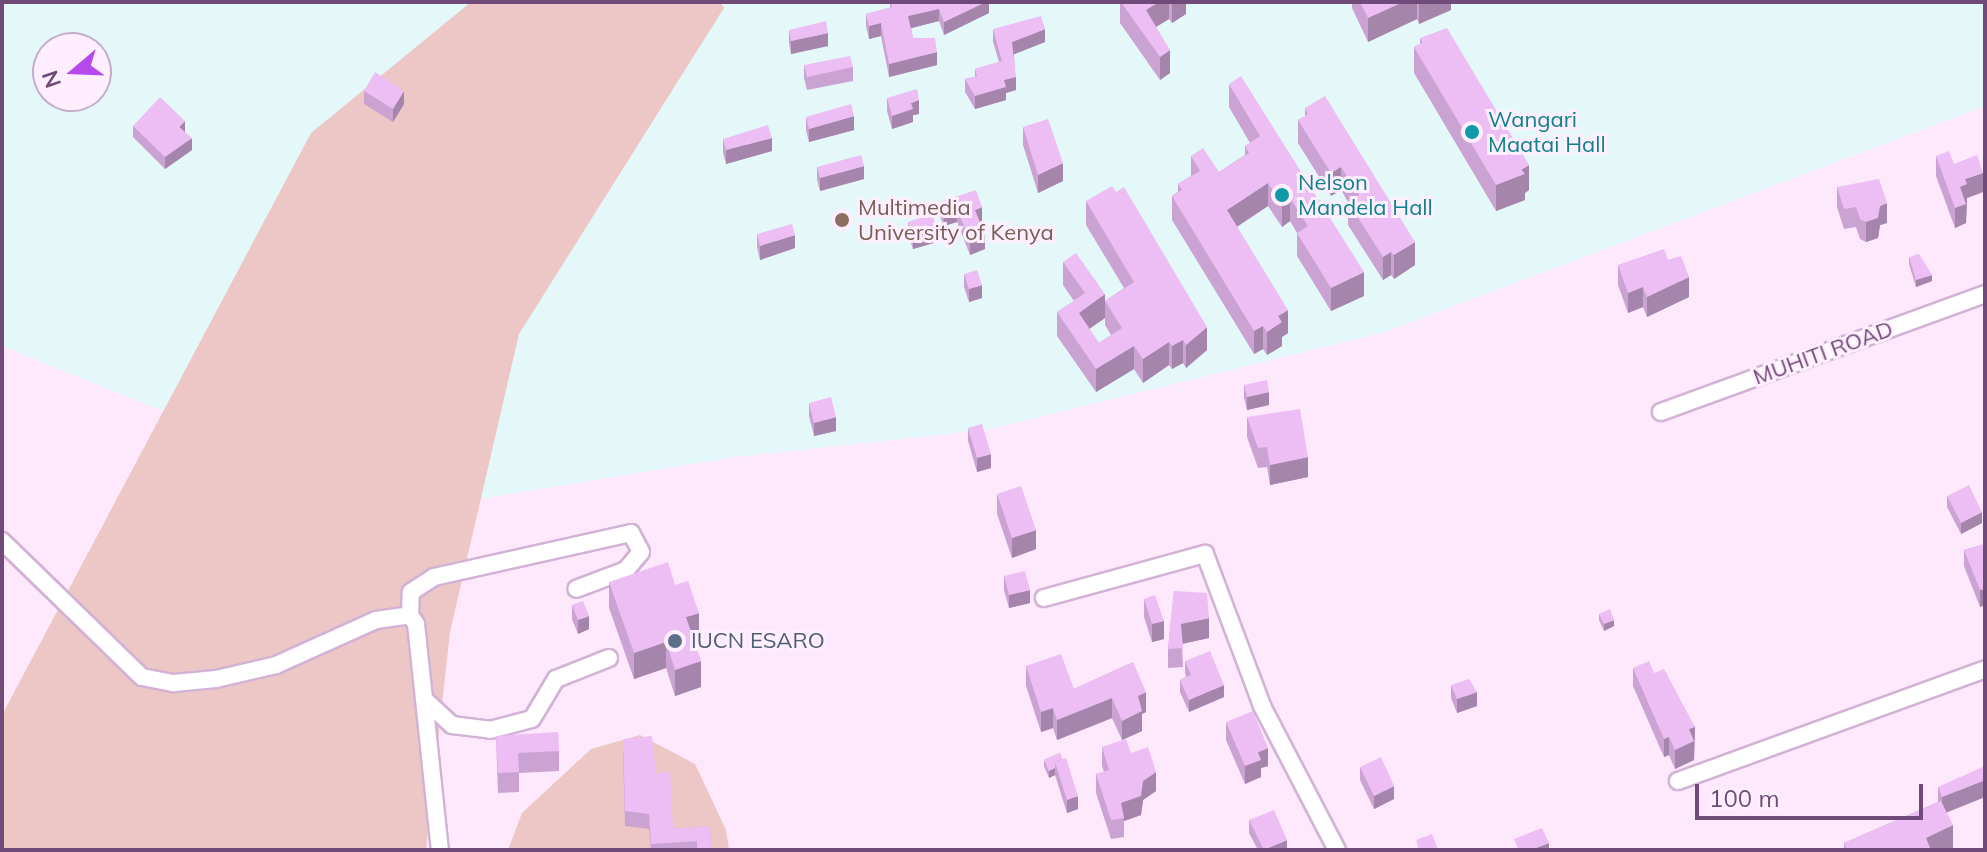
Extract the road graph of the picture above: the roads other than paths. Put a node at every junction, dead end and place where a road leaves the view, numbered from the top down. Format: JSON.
{"nodes":[{"id":1,"x":1985,"y":294,"type":"edge"},
{"id":2,"x":1661,"y":412,"type":"dead end"},
{"id":3,"x":2,"y":541,"type":"edge"},
{"id":4,"x":576,"y":589,"type":"dead end"},
{"id":5,"x":1044,"y":598,"type":"dead end"},
{"id":6,"x":410,"y":615,"type":"junction"},
{"id":7,"x":609,"y":658,"type":"dead end"},
{"id":8,"x":1985,"y":669,"type":"edge"},
{"id":9,"x":424,"y":699,"type":"junction"},
{"id":10,"x":1678,"y":781,"type":"dead end"},
{"id":11,"x":440,"y":850,"type":"edge"},
{"id":12,"x":1337,"y":850,"type":"edge"}],
"edges":[{"from":1,"to":2,"type":"street","name":"MUHITI ROAD"},
{"from":3,"to":6,"type":"street"},
{"from":4,"to":6,"type":"street"},
{"from":5,"to":12,"type":"street"},
{"from":6,"to":9,"type":"street"},
{"from":7,"to":9,"type":"street"},
{"from":8,"to":10,"type":"street"},
{"from":9,"to":11,"type":"street"}]}
